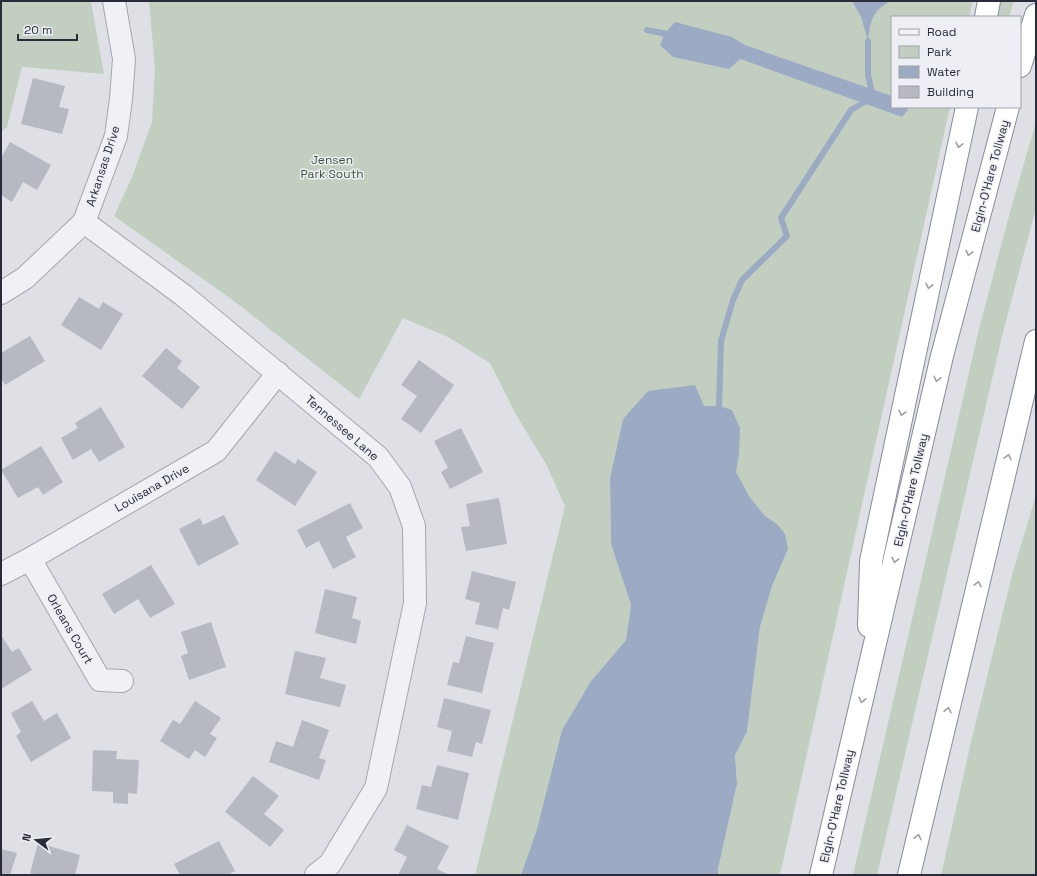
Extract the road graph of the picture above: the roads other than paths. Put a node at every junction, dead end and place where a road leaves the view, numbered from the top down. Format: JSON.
{"nodes":[{"id":1,"x":114,"y":1,"type":"edge"},
{"id":2,"x":989,"y":1,"type":"edge"},
{"id":3,"x":1036,"y":15,"type":"edge"},
{"id":4,"x":986,"y":16,"type":"edge"},
{"id":5,"x":1021,"y":63,"type":"edge"},
{"id":6,"x":967,"y":108,"type":"edge"},
{"id":7,"x":1008,"y":108,"type":"edge"},
{"id":8,"x":84,"y":222,"type":"junction"},
{"id":9,"x":1,"y":293,"type":"edge"},
{"id":10,"x":1036,"y":341,"type":"edge"},
{"id":11,"x":278,"y":373,"type":"junction"},
{"id":12,"x":1036,"y":391,"type":"edge"},
{"id":13,"x":1014,"y":430,"type":"junction"},
{"id":14,"x":30,"y":559,"type":"junction"},
{"id":15,"x":1,"y":574,"type":"edge"},
{"id":16,"x":868,"y":672,"type":"junction"},
{"id":17,"x":122,"y":681,"type":"dead end"},
{"id":18,"x":316,"y":875,"type":"edge"},
{"id":19,"x":821,"y":875,"type":"edge"},
{"id":20,"x":909,"y":875,"type":"edge"}],
"edges":[{"from":1,"to":8,"type":"street","name":"Arkansas Drive"},
{"from":2,"to":4,"type":"highway"},
{"from":3,"to":5,"type":"highway"},
{"from":6,"to":16,"type":"highway","one_way":true},
{"from":7,"to":16,"type":"highway","name":"Elgin-O'Hare Tollway","one_way":true},
{"from":8,"to":9,"type":"street","name":"Arkansas Drive"},
{"from":8,"to":11,"type":"street","name":"Tennessee Lane"},
{"from":10,"to":13,"type":"highway"},
{"from":11,"to":14,"type":"street","name":"Louisana Drive"},
{"from":11,"to":18,"type":"street","name":"Tennessee Lane"},
{"from":12,"to":13,"type":"highway"},
{"from":20,"to":13,"type":"highway","one_way":true},
{"from":14,"to":15,"type":"street","name":"Louisana Drive"},
{"from":14,"to":17,"type":"street","name":"Orleans Court"},
{"from":16,"to":19,"type":"highway","name":"Elgin-O'Hare Tollway","one_way":true}]}
